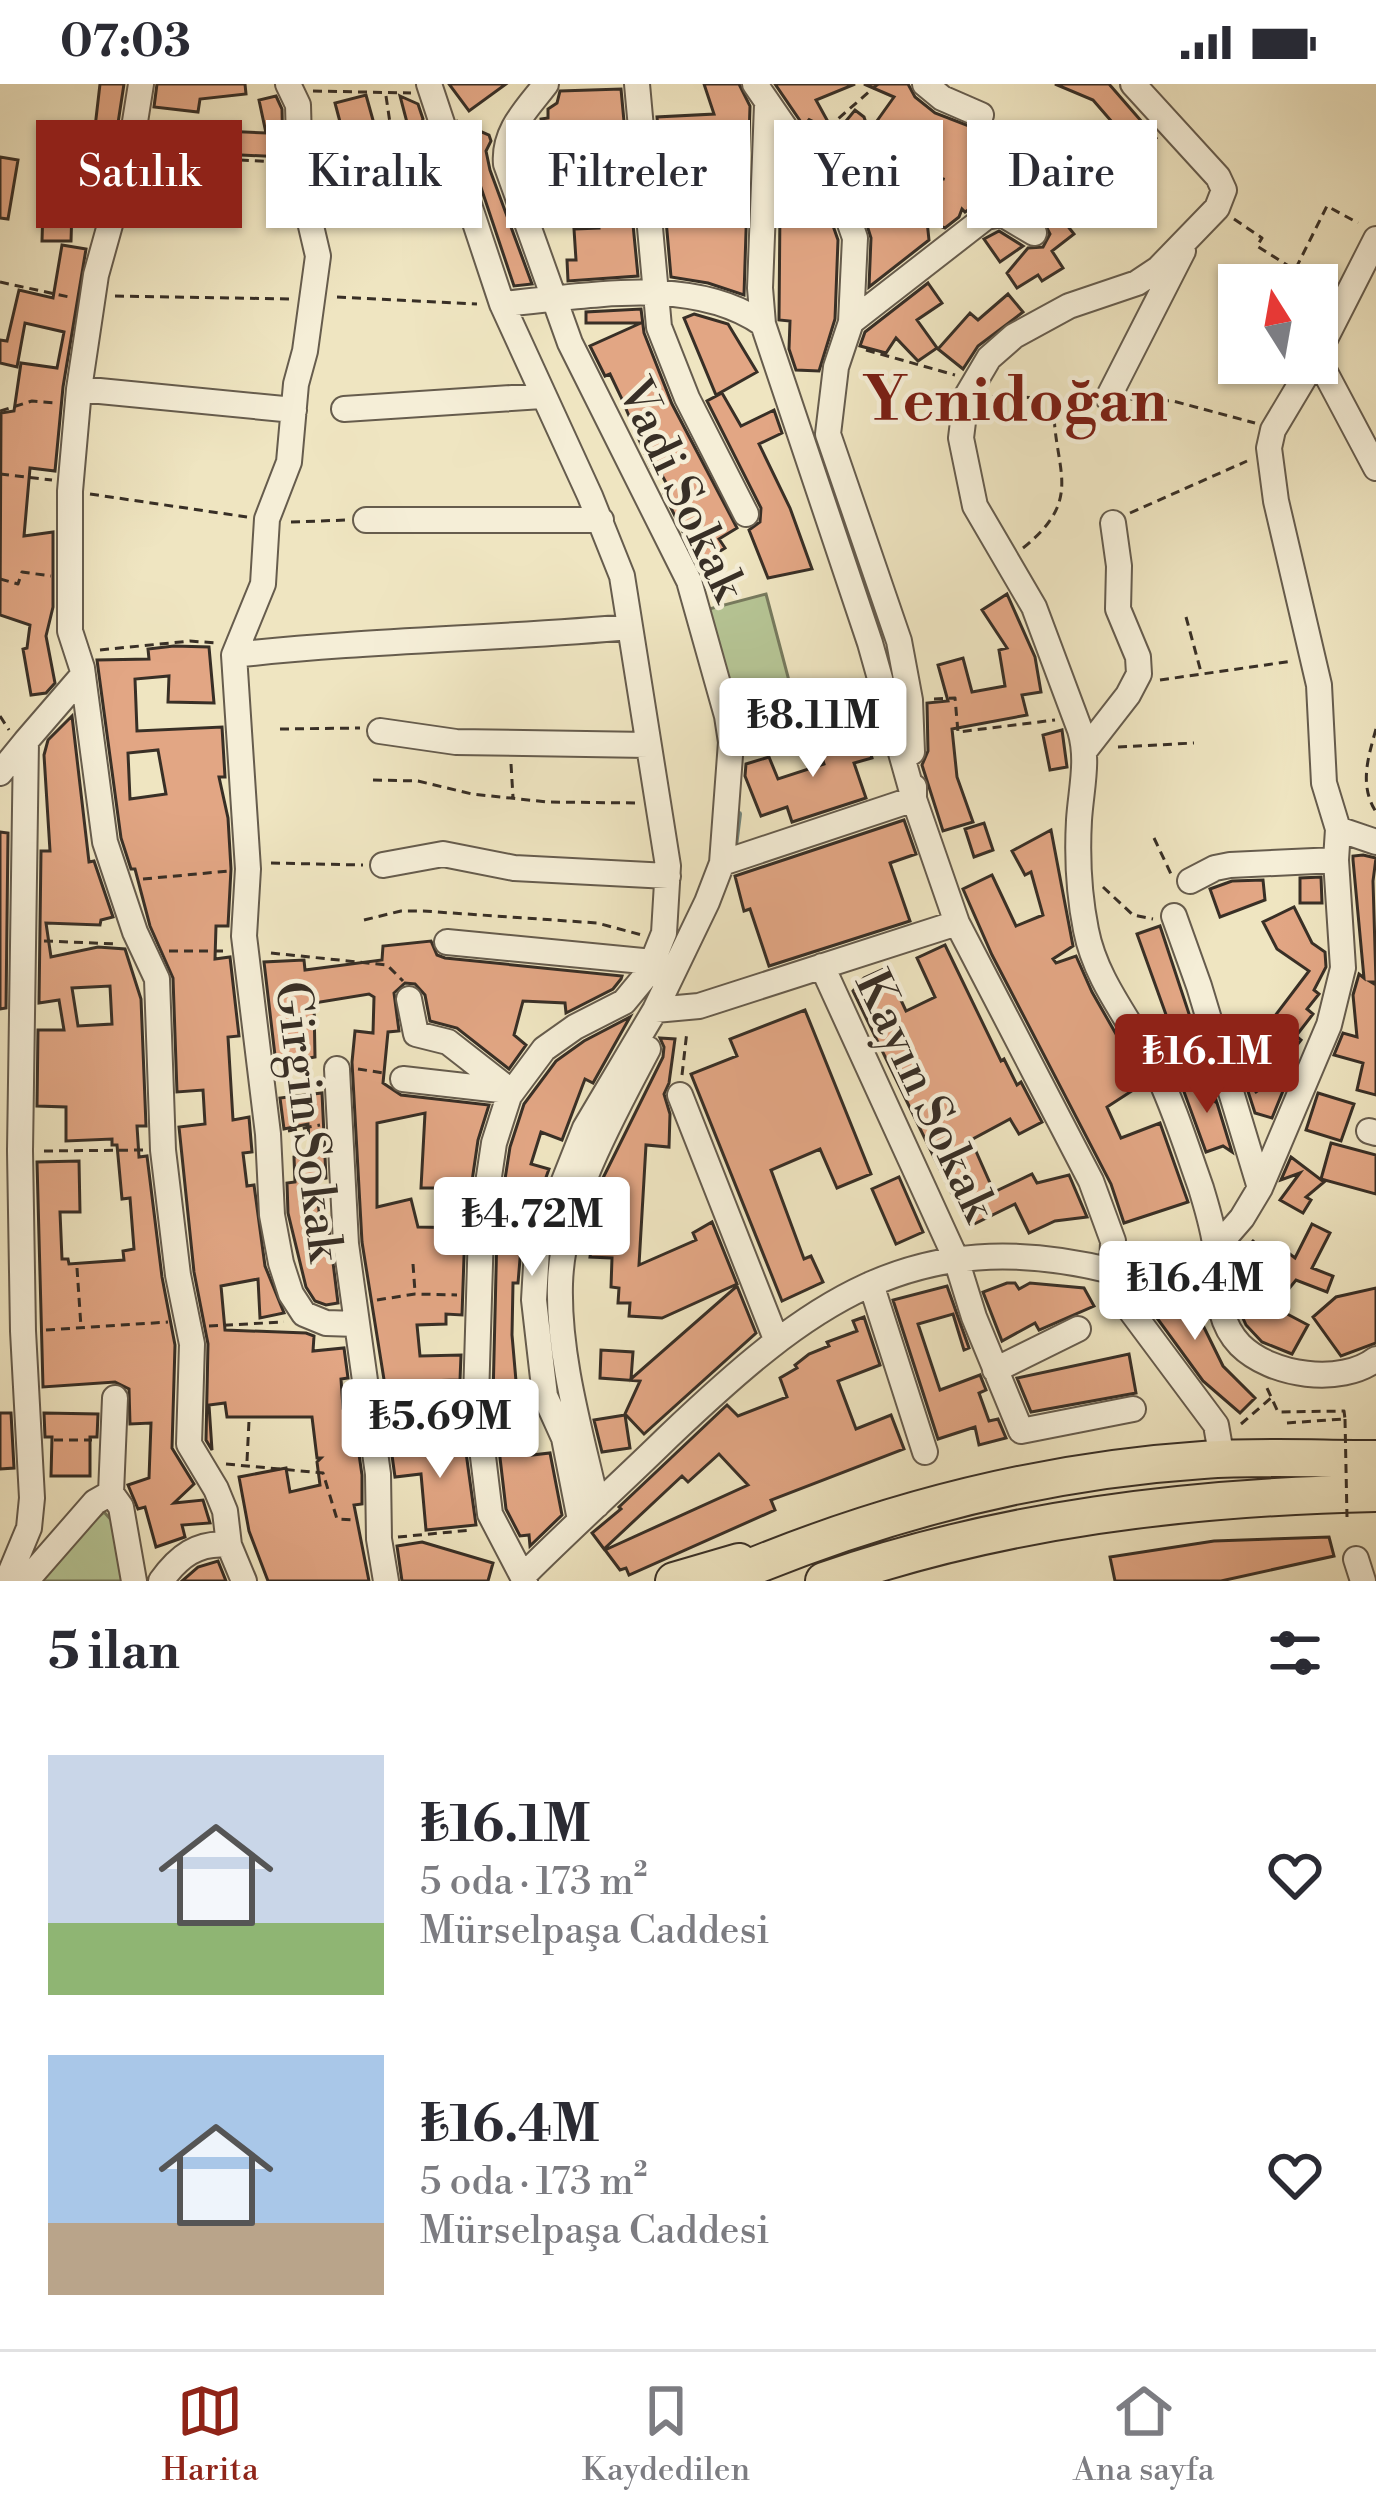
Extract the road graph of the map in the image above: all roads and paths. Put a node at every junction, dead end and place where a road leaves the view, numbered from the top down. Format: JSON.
{"nodes":[{"id":1,"x":141,"y":84,"type":"edge"},
{"id":2,"x":546,"y":84,"type":"edge"},
{"id":3,"x":637,"y":84,"type":"edge"},
{"id":4,"x":878,"y":84,"type":"edge"},
{"id":5,"x":925,"y":84,"type":"edge"},
{"id":6,"x":1133,"y":84,"type":"edge"},
{"id":7,"x":430,"y":88,"type":"edge"},
{"id":8,"x":292,"y":89,"type":"edge"},
{"id":9,"x":385,"y":94,"type":"junction"},
{"id":10,"x":761,"y":94,"type":"edge"},
{"id":11,"x":981,"y":115,"type":"dead end"},
{"id":12,"x":135,"y":120,"type":"edge"},
{"id":13,"x":299,"y":120,"type":"edge"},
{"id":14,"x":389,"y":120,"type":"edge"},
{"id":15,"x":440,"y":120,"type":"edge"},
{"id":16,"x":779,"y":120,"type":"edge"},
{"id":17,"x":837,"y":120,"type":"edge"},
{"id":18,"x":943,"y":179,"type":"edge"},
{"id":19,"x":947,"y":180,"type":"dead end"},
{"id":20,"x":1217,"y":208,"type":"junction"},
{"id":21,"x":110,"y":228,"type":"edge"},
{"id":22,"x":313,"y":228,"type":"edge"},
{"id":23,"x":475,"y":228,"type":"edge"},
{"id":24,"x":852,"y":228,"type":"edge"},
{"id":25,"x":1034,"y":232,"type":"dead end"},
{"id":26,"x":1371,"y":233,"type":"edge"},
{"id":27,"x":1186,"y":243,"type":"junction"},
{"id":28,"x":0,"y":282,"type":"edge"},
{"id":29,"x":653,"y":294,"type":"junction"},
{"id":30,"x":311,"y":298,"type":"junction"},
{"id":31,"x":92,"y":299,"type":"junction"},
{"id":32,"x":555,"y":299,"type":"junction"},
{"id":33,"x":502,"y":304,"type":"junction"},
{"id":34,"x":1338,"y":308,"type":"edge"},
{"id":35,"x":764,"y":324,"type":"junction"},
{"id":36,"x":848,"y":333,"type":"junction"},
{"id":37,"x":1301,"y":384,"type":"edge"},
{"id":38,"x":1330,"y":384,"type":"edge"},
{"id":39,"x":970,"y":389,"type":"junction"},
{"id":40,"x":542,"y":396,"type":"junction"},
{"id":41,"x":78,"y":397,"type":"junction"},
{"id":42,"x":1054,"y":397,"type":"junction"},
{"id":43,"x":1108,"y":398,"type":"junction"},
{"id":44,"x":344,"y":409,"type":"dead end"},
{"id":45,"x":0,"y":410,"type":"edge"},
{"id":46,"x":294,"y":410,"type":"junction"},
{"id":47,"x":1260,"y":424,"type":"dead end"},
{"id":48,"x":1251,"y":460,"type":"dead end"},
{"id":49,"x":1376,"y":468,"type":"edge"},
{"id":50,"x":0,"y":474,"type":"edge"},
{"id":51,"x":70,"y":486,"type":"junction"},
{"id":52,"x":746,"y":514,"type":"dead end"},
{"id":53,"x":267,"y":517,"type":"junction"},
{"id":54,"x":366,"y":520,"type":"joint"},
{"id":55,"x":601,"y":520,"type":"junction"},
{"id":56,"x":1114,"y":523,"type":"joint"},
{"id":57,"x":1007,"y":561,"type":"junction"},
{"id":58,"x":0,"y":579,"type":"edge"},
{"id":59,"x":70,"y":579,"type":"junction"},
{"id":60,"x":1186,"y":616,"type":"dead end"},
{"id":61,"x":630,"y":627,"type":"junction"},
{"id":62,"x":235,"y":651,"type":"junction"},
{"id":63,"x":1315,"y":658,"type":"junction"},
{"id":64,"x":82,"y":672,"type":"junction"},
{"id":65,"x":1201,"y":672,"type":"junction"},
{"id":66,"x":1135,"y":686,"type":"junction"},
{"id":67,"x":910,"y":700,"type":"junction"},
{"id":68,"x":1074,"y":714,"type":"junction"},
{"id":69,"x":1376,"y":728,"type":"edge"},
{"id":70,"x":280,"y":729,"type":"dead end"},
{"id":71,"x":380,"y":731,"type":"joint"},
{"id":72,"x":26,"y":740,"type":"junction"},
{"id":73,"x":1194,"y":743,"type":"dead end"},
{"id":74,"x":510,"y":745,"type":"junction"},
{"id":75,"x":649,"y":745,"type":"junction"},
{"id":76,"x":1086,"y":749,"type":"junction"},
{"id":77,"x":0,"y":773,"type":"edge"},
{"id":78,"x":373,"y":780,"type":"dead end"},
{"id":79,"x":513,"y":799,"type":"junction"},
{"id":80,"x":914,"y":799,"type":"junction"},
{"id":81,"x":659,"y":802,"type":"junction"},
{"id":82,"x":1376,"y":812,"type":"edge"},
{"id":83,"x":1338,"y":830,"type":"junction"},
{"id":84,"x":1154,"y":838,"type":"dead end"},
{"id":85,"x":1376,"y":842,"type":"edge"},
{"id":86,"x":1336,"y":860,"type":"junction"},
{"id":87,"x":722,"y":862,"type":"junction"},
{"id":88,"x":383,"y":865,"type":"joint"},
{"id":89,"x":1079,"y":865,"type":"junction"},
{"id":90,"x":248,"y":866,"type":"junction"},
{"id":91,"x":668,"y":876,"type":"junction"},
{"id":92,"x":117,"y":879,"type":"junction"},
{"id":93,"x":1181,"y":879,"type":"joint"},
{"id":94,"x":1174,"y":916,"type":"joint"},
{"id":95,"x":364,"y":920,"type":"dead end"},
{"id":96,"x":957,"y":923,"type":"junction"},
{"id":97,"x":24,"y":941,"type":"junction"},
{"id":98,"x":447,"y":942,"type":"dead end"},
{"id":99,"x":142,"y":948,"type":"junction"},
{"id":100,"x":246,"y":951,"type":"junction"},
{"id":101,"x":822,"y":966,"type":"junction"},
{"id":102,"x":654,"y":978,"type":"junction"},
{"id":103,"x":410,"y":999,"type":"joint"},
{"id":104,"x":690,"y":1008,"type":"junction"},
{"id":105,"x":648,"y":1049,"type":"dead end"},
{"id":106,"x":337,"y":1069,"type":"joint"},
{"id":107,"x":403,"y":1079,"type":"joint"},
{"id":108,"x":512,"y":1092,"type":"junction"},
{"id":109,"x":680,"y":1095,"type":"joint"},
{"id":110,"x":339,"y":1122,"type":"junction"},
{"id":111,"x":288,"y":1131,"type":"dead end"},
{"id":112,"x":163,"y":1150,"type":"junction"},
{"id":113,"x":20,"y":1151,"type":"junction"},
{"id":114,"x":1260,"y":1188,"type":"junction"},
{"id":115,"x":1216,"y":1251,"type":"junction"},
{"id":116,"x":956,"y":1258,"type":"junction"},
{"id":117,"x":413,"y":1264,"type":"dead end"},
{"id":118,"x":77,"y":1268,"type":"dead end"},
{"id":119,"x":547,"y":1281,"type":"junction"},
{"id":120,"x":1116,"y":1281,"type":"junction"},
{"id":121,"x":871,"y":1284,"type":"junction"},
{"id":122,"x":415,"y":1294,"type":"junction"},
{"id":123,"x":477,"y":1295,"type":"junction"},
{"id":124,"x":356,"y":1314,"type":"junction"},
{"id":125,"x":311,"y":1319,"type":"junction"},
{"id":126,"x":189,"y":1323,"type":"junction"},
{"id":127,"x":81,"y":1328,"type":"junction"},
{"id":128,"x":1078,"y":1328,"type":"dead end"},
{"id":129,"x":23,"y":1330,"type":"junction"},
{"id":130,"x":776,"y":1339,"type":"junction"},
{"id":131,"x":1254,"y":1357,"type":"junction"},
{"id":132,"x":1376,"y":1359,"type":"edge"},
{"id":133,"x":995,"y":1370,"type":"junction"},
{"id":134,"x":1272,"y":1397,"type":"junction"},
{"id":135,"x":115,"y":1398,"type":"dead end"},
{"id":136,"x":1133,"y":1409,"type":"dead end"},
{"id":137,"x":1345,"y":1418,"type":"junction"},
{"id":138,"x":249,"y":1421,"type":"dead end"},
{"id":139,"x":1287,"y":1423,"type":"dead end"},
{"id":140,"x":1240,"y":1424,"type":"dead end"},
{"id":141,"x":52,"y":1440,"type":"dead end"},
{"id":142,"x":113,"y":1440,"type":"junction"},
{"id":143,"x":926,"y":1452,"type":"dead end"},
{"id":144,"x":1376,"y":1456,"type":"edge"},
{"id":145,"x":1222,"y":1459,"type":"junction"},
{"id":146,"x":200,"y":1462,"type":"junction"},
{"id":147,"x":246,"y":1465,"type":"junction"},
{"id":148,"x":111,"y":1493,"type":"junction"},
{"id":149,"x":1359,"y":1500,"type":"edge"},
{"id":150,"x":589,"y":1512,"type":"junction"},
{"id":151,"x":496,"y":1527,"type":"junction"},
{"id":152,"x":857,"y":1527,"type":"junction"},
{"id":153,"x":379,"y":1531,"type":"junction"},
{"id":154,"x":230,"y":1545,"type":"junction"},
{"id":155,"x":524,"y":1579,"type":"edge"},
{"id":156,"x":7,"y":1581,"type":"edge"},
{"id":157,"x":26,"y":1581,"type":"edge"},
{"id":158,"x":134,"y":1581,"type":"edge"},
{"id":159,"x":161,"y":1581,"type":"edge"},
{"id":160,"x":244,"y":1581,"type":"edge"},
{"id":161,"x":386,"y":1581,"type":"edge"},
{"id":162,"x":674,"y":1581,"type":"edge"},
{"id":163,"x":718,"y":1581,"type":"edge"},
{"id":164,"x":824,"y":1581,"type":"edge"}],
"edges":[{"from":1,"to":12,"type":"street"},
{"from":2,"to":32,"type":"street","name":"Vadi Sokak"},
{"from":3,"to":29,"type":"street"},
{"from":4,"to":17,"type":"path"},
{"from":5,"to":11,"type":"street"},
{"from":6,"to":20,"type":"street"},
{"from":7,"to":9,"type":"path"},
{"from":7,"to":15,"type":"street"},
{"from":8,"to":9,"type":"path"},
{"from":8,"to":13,"type":"street"},
{"from":9,"to":14,"type":"path"},
{"from":10,"to":16,"type":"street"},
{"from":10,"to":35,"type":"street"},
{"from":18,"to":19,"type":"path"},
{"from":20,"to":26,"type":"path"},
{"from":20,"to":27,"type":"street"},
{"from":21,"to":31,"type":"street"},
{"from":22,"to":30,"type":"street"},
{"from":23,"to":33,"type":"street"},
{"from":24,"to":36,"type":"street"},
{"from":25,"to":36,"type":"street"},
{"from":26,"to":34,"type":"street"},
{"from":27,"to":39,"type":"street"},
{"from":27,"to":43,"type":"street"},
{"from":28,"to":31,"type":"path"},
{"from":29,"to":32,"type":"street"},
{"from":29,"to":35,"type":"street"},
{"from":29,"to":52,"type":"street"},
{"from":30,"to":31,"type":"path"},
{"from":30,"to":33,"type":"path"},
{"from":30,"to":46,"type":"street"},
{"from":31,"to":41,"type":"street"},
{"from":32,"to":33,"type":"street"},
{"from":32,"to":87,"type":"street","name":"Vadi Sokak"},
{"from":33,"to":40,"type":"street"},
{"from":35,"to":80,"type":"street"},
{"from":36,"to":39,"type":"path"},
{"from":36,"to":67,"type":"street"},
{"from":37,"to":63,"type":"street"},
{"from":38,"to":49,"type":"street"},
{"from":39,"to":42,"type":"path"},
{"from":39,"to":57,"type":"street"},
{"from":40,"to":44,"type":"street"},
{"from":40,"to":55,"type":"street"},
{"from":41,"to":45,"type":"path"},
{"from":41,"to":46,"type":"street"},
{"from":41,"to":51,"type":"street"},
{"from":42,"to":43,"type":"path"},
{"from":42,"to":57,"type":"path"},
{"from":43,"to":47,"type":"path"},
{"from":46,"to":53,"type":"street"},
{"from":48,"to":56,"type":"path"},
{"from":50,"to":51,"type":"path"},
{"from":51,"to":53,"type":"path"},
{"from":51,"to":59,"type":"street"},
{"from":53,"to":54,"type":"path"},
{"from":53,"to":62,"type":"street"},
{"from":54,"to":55,"type":"street"},
{"from":55,"to":61,"type":"street"},
{"from":56,"to":66,"type":"street"},
{"from":57,"to":68,"type":"street"},
{"from":58,"to":59,"type":"path"},
{"from":59,"to":64,"type":"street"},
{"from":60,"to":65,"type":"path"},
{"from":61,"to":62,"type":"street"},
{"from":61,"to":75,"type":"street"},
{"from":62,"to":64,"type":"path"},
{"from":62,"to":90,"type":"street","name":"Girgin Sokak"},
{"from":63,"to":65,"type":"path"},
{"from":63,"to":83,"type":"street"},
{"from":64,"to":72,"type":"street"},
{"from":64,"to":92,"type":"street"},
{"from":65,"to":66,"type":"path"},
{"from":66,"to":76,"type":"street"},
{"from":67,"to":68,"type":"path"},
{"from":67,"to":80,"type":"street"},
{"from":68,"to":76,"type":"street"},
{"from":69,"to":82,"type":"path"},
{"from":70,"to":71,"type":"path"},
{"from":71,"to":74,"type":"street"},
{"from":72,"to":77,"type":"street"},
{"from":72,"to":97,"type":"street"},
{"from":73,"to":76,"type":"path"},
{"from":74,"to":75,"type":"street"},
{"from":74,"to":79,"type":"path"},
{"from":75,"to":81,"type":"street"},
{"from":76,"to":89,"type":"street"},
{"from":78,"to":79,"type":"path"},
{"from":79,"to":81,"type":"path"},
{"from":80,"to":87,"type":"street"},
{"from":80,"to":96,"type":"street"},
{"from":81,"to":91,"type":"street"},
{"from":83,"to":85,"type":"street"},
{"from":83,"to":86,"type":"street"},
{"from":84,"to":93,"type":"path"},
{"from":86,"to":93,"type":"street"},
{"from":86,"to":114,"type":"street"},
{"from":87,"to":102,"type":"street","name":"Vadi Sokak"},
{"from":88,"to":90,"type":"path"},
{"from":88,"to":91,"type":"street"},
{"from":89,"to":94,"type":"path"},
{"from":89,"to":115,"type":"street"},
{"from":90,"to":92,"type":"path"},
{"from":90,"to":100,"type":"street","name":"Girgin Sokak"},
{"from":91,"to":102,"type":"street"},
{"from":92,"to":99,"type":"street"},
{"from":94,"to":114,"type":"street"},
{"from":95,"to":102,"type":"path"},
{"from":96,"to":101,"type":"street"},
{"from":96,"to":120,"type":"street"},
{"from":97,"to":99,"type":"path"},
{"from":97,"to":113,"type":"street"},
{"from":98,"to":102,"type":"street"},
{"from":99,"to":100,"type":"path"},
{"from":99,"to":112,"type":"street"},
{"from":100,"to":103,"type":"path"},
{"from":100,"to":125,"type":"street","name":"Girgin Sokak"},
{"from":101,"to":104,"type":"street"},
{"from":101,"to":116,"type":"street","name":"Kayın Sokak"},
{"from":102,"to":104,"type":"street"},
{"from":102,"to":108,"type":"street"},
{"from":102,"to":119,"type":"street","name":"Vadi Sokak"},
{"from":103,"to":108,"type":"street"},
{"from":104,"to":109,"type":"path"},
{"from":105,"to":119,"type":"street"},
{"from":106,"to":107,"type":"path"},
{"from":106,"to":110,"type":"street"},
{"from":107,"to":108,"type":"street"},
{"from":108,"to":123,"type":"street"},
{"from":109,"to":130,"type":"street"},
{"from":110,"to":111,"type":"path"},
{"from":110,"to":124,"type":"street"},
{"from":112,"to":113,"type":"path"},
{"from":112,"to":126,"type":"street"},
{"from":113,"to":129,"type":"street"},
{"from":114,"to":115,"type":"street"},
{"from":115,"to":120,"type":"path"},
{"from":115,"to":131,"type":"street"},
{"from":116,"to":120,"type":"street"},
{"from":116,"to":121,"type":"street"},
{"from":116,"to":133,"type":"street","name":"Kayın Sokak"},
{"from":117,"to":122,"type":"path"},
{"from":118,"to":127,"type":"path"},
{"from":119,"to":150,"type":"street"},
{"from":119,"to":150,"type":"street"},
{"from":120,"to":145,"type":"street"},
{"from":121,"to":130,"type":"street"},
{"from":121,"to":143,"type":"street"},
{"from":122,"to":123,"type":"path"},
{"from":122,"to":124,"type":"path"},
{"from":123,"to":151,"type":"street"},
{"from":124,"to":125,"type":"street","name":"Girgin Sokak"},
{"from":124,"to":153,"type":"street"},
{"from":125,"to":126,"type":"path"},
{"from":126,"to":127,"type":"path"},
{"from":126,"to":146,"type":"street"},
{"from":127,"to":129,"type":"path"},
{"from":128,"to":133,"type":"street"},
{"from":129,"to":156,"type":"street"},
{"from":130,"to":150,"type":"street"},
{"from":131,"to":132,"type":"street"},
{"from":131,"to":134,"type":"path"},
{"from":133,"to":136,"type":"street","name":"Kayın Sokak"},
{"from":134,"to":137,"type":"path"},
{"from":134,"to":140,"type":"path"},
{"from":135,"to":142,"type":"street"},
{"from":137,"to":139,"type":"path"},
{"from":137,"to":149,"type":"path","bridge":true},
{"from":138,"to":147,"type":"path"},
{"from":141,"to":142,"type":"path"},
{"from":142,"to":148,"type":"street"},
{"from":144,"to":145,"type":"highway"},
{"from":145,"to":152,"type":"highway"},
{"from":146,"to":147,"type":"path"},
{"from":146,"to":154,"type":"street"},
{"from":147,"to":153,"type":"path"},
{"from":148,"to":157,"type":"street"},
{"from":148,"to":158,"type":"street"},
{"from":149,"to":164,"type":"highway"},
{"from":150,"to":155,"type":"street"},
{"from":151,"to":153,"type":"path"},
{"from":151,"to":155,"type":"street"},
{"from":152,"to":162,"type":"highway"},
{"from":152,"to":163,"type":"highway"},
{"from":153,"to":161,"type":"street"},
{"from":154,"to":159,"type":"street"},
{"from":154,"to":160,"type":"street"}]}
